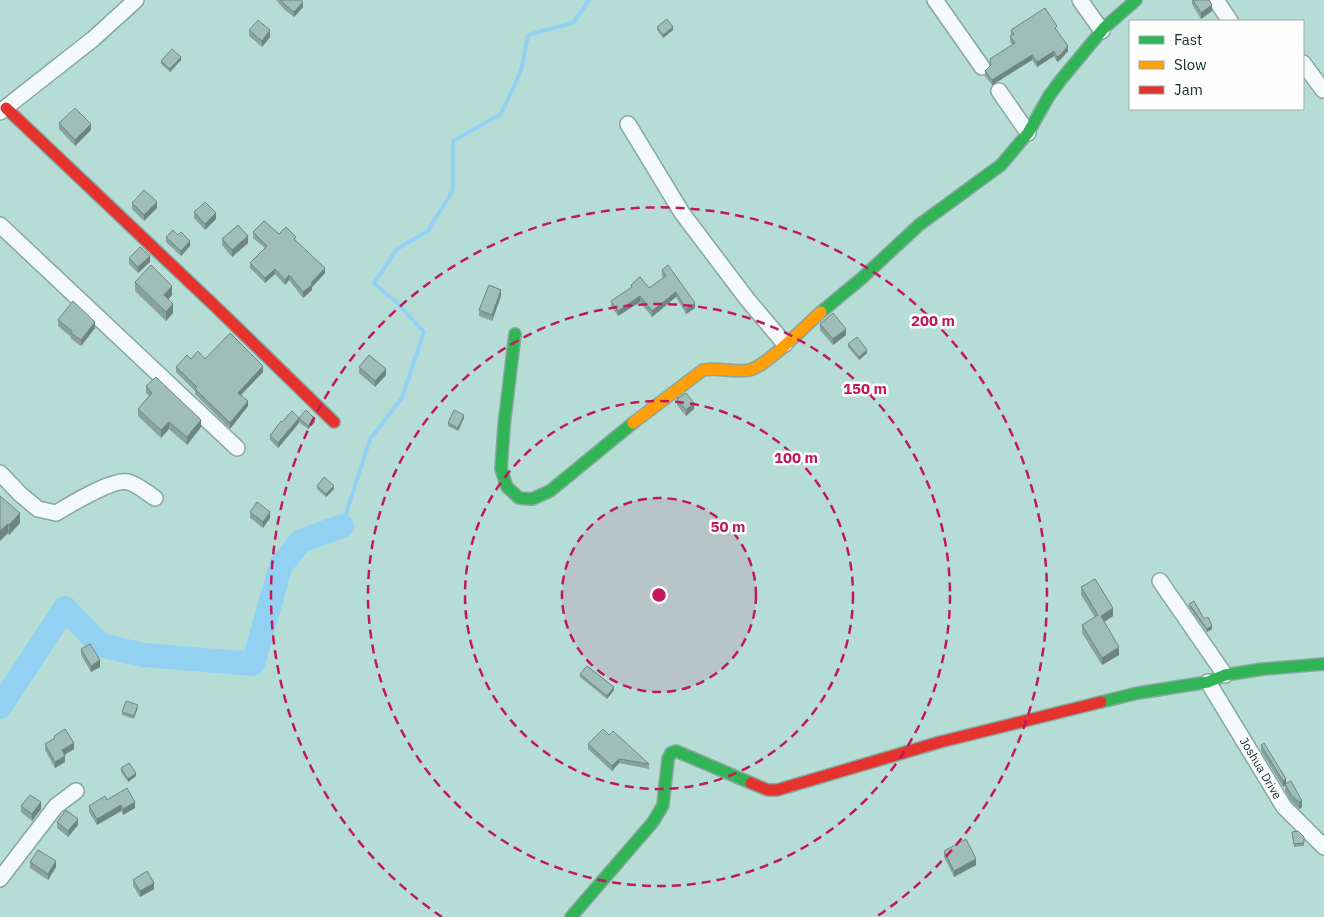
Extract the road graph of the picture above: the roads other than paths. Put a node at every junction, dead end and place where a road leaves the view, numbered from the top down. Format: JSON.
{"nodes":[{"id":1,"x":136,"y":0,"type":"edge"},
{"id":2,"x":935,"y":0,"type":"edge"},
{"id":3,"x":1080,"y":0,"type":"edge"},
{"id":4,"x":1136,"y":0,"type":"edge"},
{"id":5,"x":1216,"y":0,"type":"edge"},
{"id":6,"x":1229,"y":20,"type":"edge"},
{"id":7,"x":1102,"y":31,"type":"junction"},
{"id":8,"x":1304,"y":64,"type":"edge"},
{"id":9,"x":982,"y":67,"type":"dead end"},
{"id":10,"x":1322,"y":90,"type":"dead end"},
{"id":11,"x":999,"y":91,"type":"dead end"},
{"id":12,"x":3,"y":110,"type":"edge"},
{"id":13,"x":628,"y":124,"type":"dead end"},
{"id":14,"x":1028,"y":133,"type":"junction"},
{"id":15,"x":0,"y":225,"type":"edge"},
{"id":16,"x":515,"y":334,"type":"dead end"},
{"id":17,"x":785,"y":344,"type":"junction"},
{"id":18,"x":334,"y":422,"type":"dead end"},
{"id":19,"x":237,"y":448,"type":"dead end"},
{"id":20,"x":0,"y":473,"type":"edge"},
{"id":21,"x":155,"y":498,"type":"dead end"},
{"id":22,"x":1160,"y":581,"type":"dead end"},
{"id":23,"x":1324,"y":664,"type":"edge"},
{"id":24,"x":1225,"y":675,"type":"junction"},
{"id":25,"x":1208,"y":682,"type":"junction"},
{"id":26,"x":76,"y":791,"type":"dead end"},
{"id":27,"x":1324,"y":846,"type":"edge"},
{"id":28,"x":0,"y":879,"type":"edge"},
{"id":29,"x":572,"y":917,"type":"edge"}],
"edges":[{"from":1,"to":12,"type":"street"},
{"from":2,"to":9,"type":"street"},
{"from":3,"to":7,"type":"street"},
{"from":4,"to":7,"type":"street"},
{"from":5,"to":6,"type":"street"},
{"from":7,"to":14,"type":"street"},
{"from":8,"to":10,"type":"street"},
{"from":11,"to":14,"type":"street"},
{"from":12,"to":18,"type":"street"},
{"from":13,"to":17,"type":"street"},
{"from":14,"to":17,"type":"street"},
{"from":15,"to":19,"type":"street"},
{"from":16,"to":17,"type":"street"},
{"from":20,"to":21,"type":"street"},
{"from":22,"to":24,"type":"street"},
{"from":23,"to":24,"type":"street"},
{"from":24,"to":25,"type":"street"},
{"from":25,"to":27,"type":"street","name":"Joshua Drive"},
{"from":25,"to":29,"type":"street"},
{"from":26,"to":28,"type":"street"}]}
